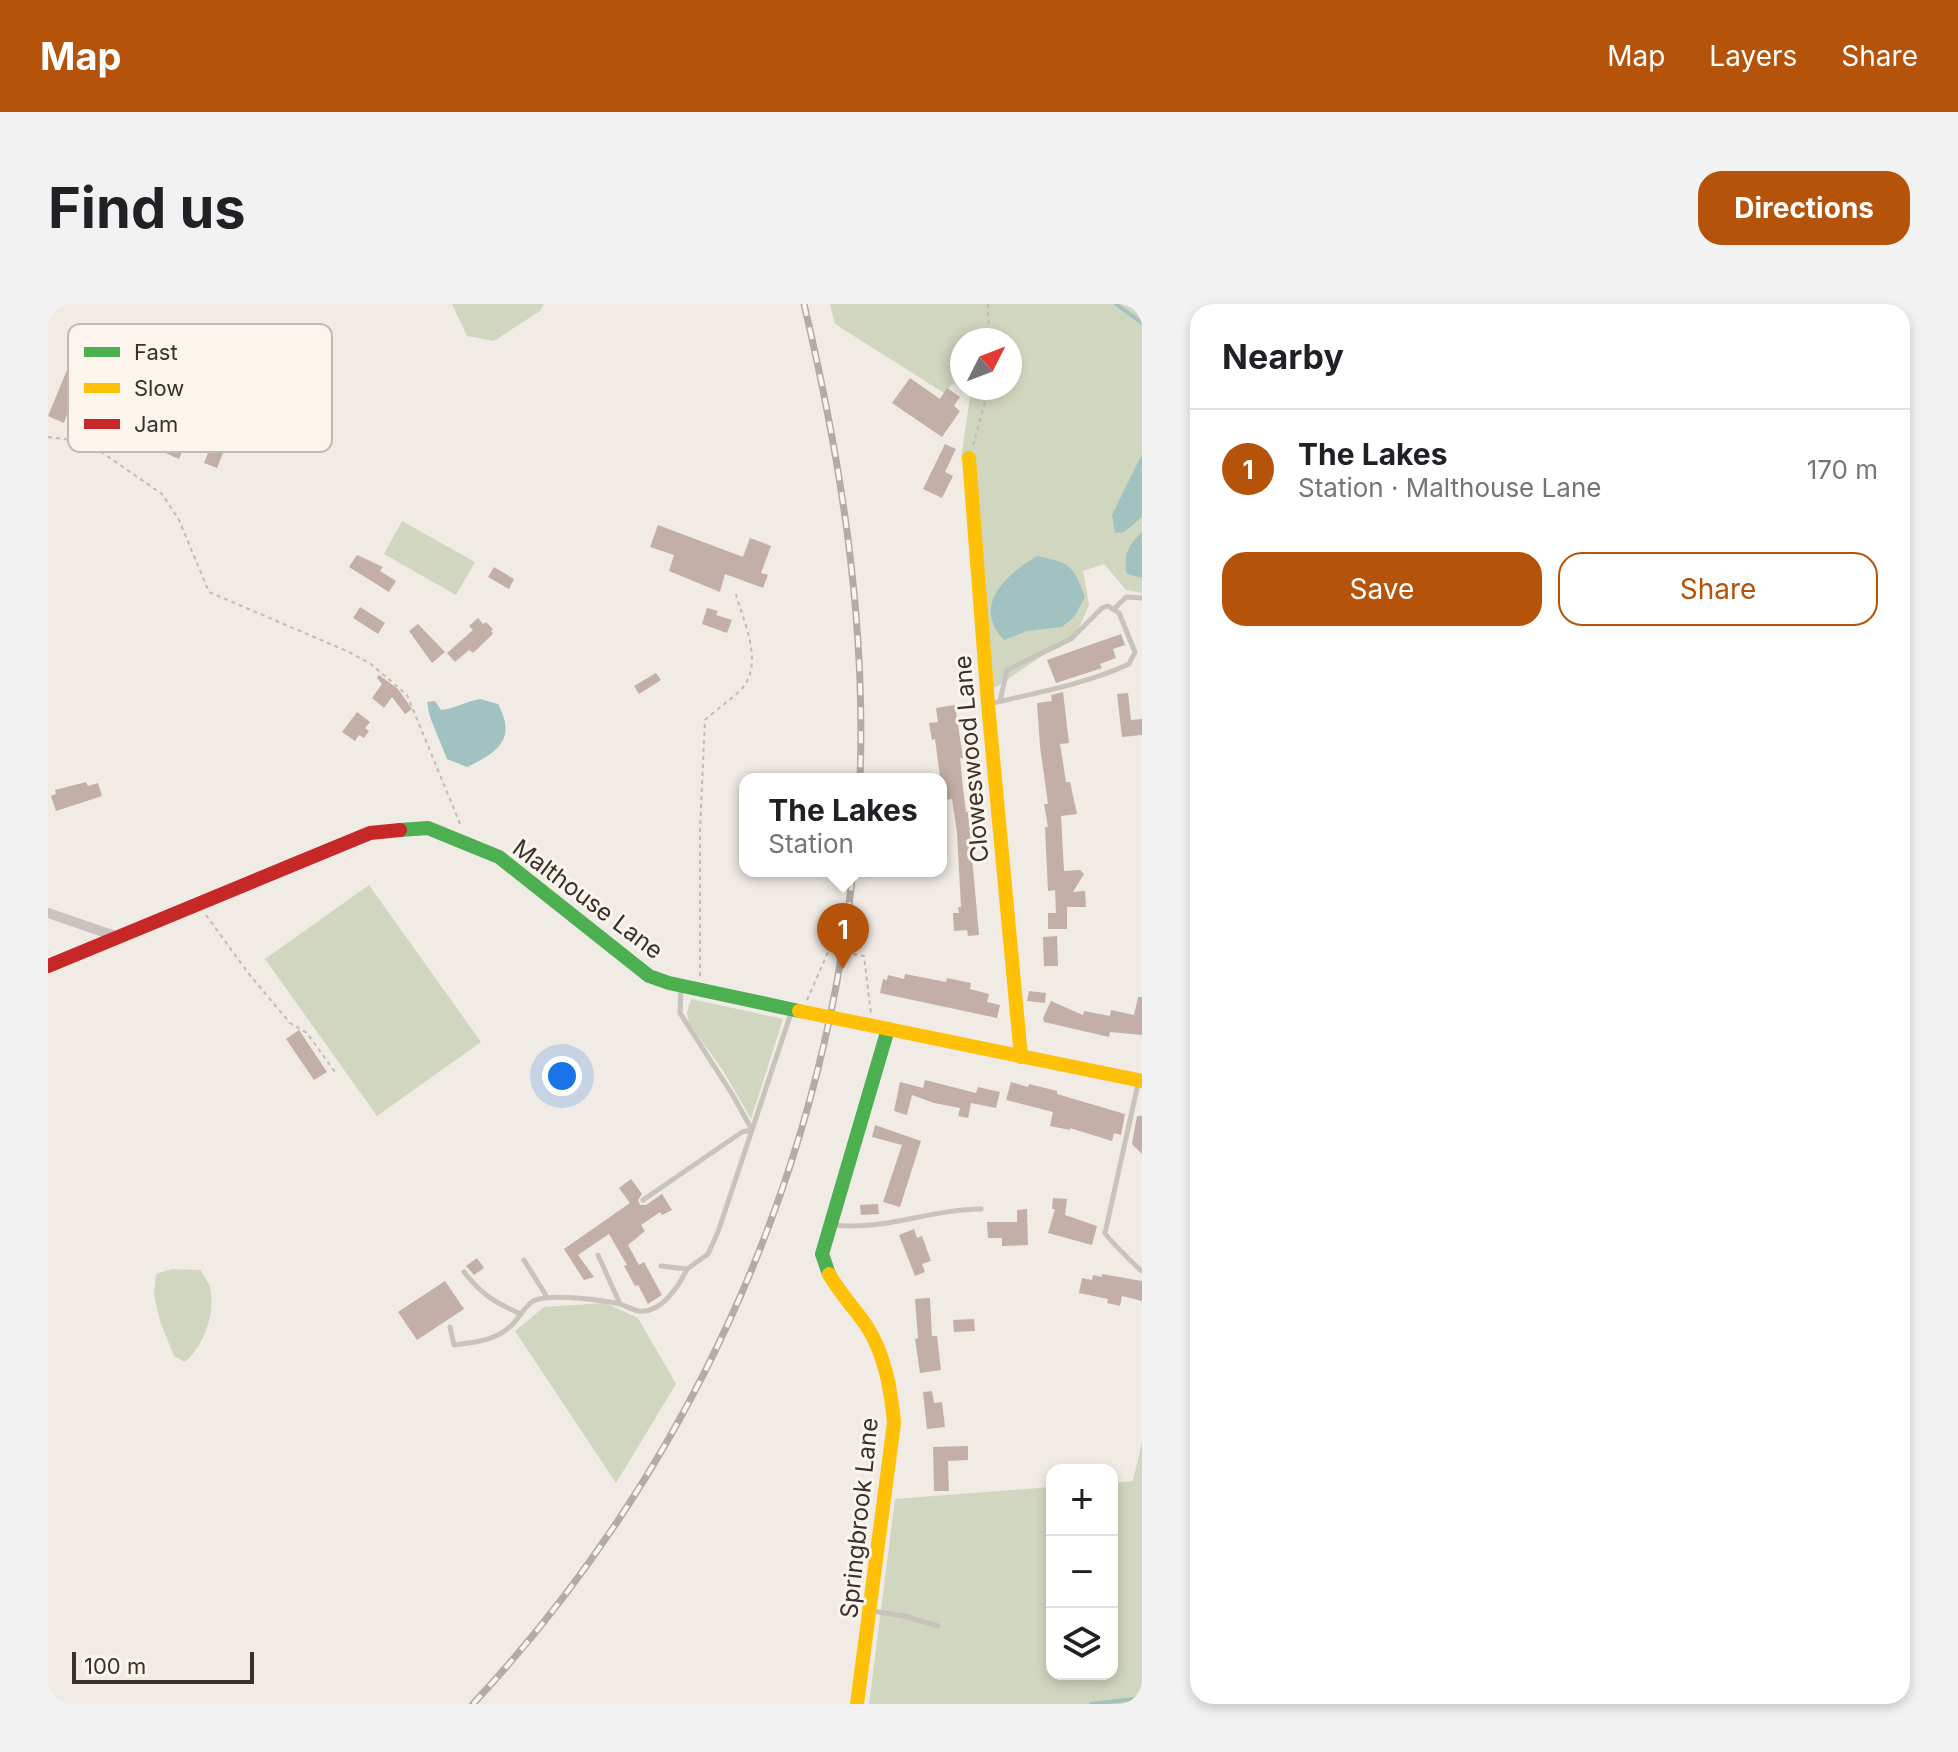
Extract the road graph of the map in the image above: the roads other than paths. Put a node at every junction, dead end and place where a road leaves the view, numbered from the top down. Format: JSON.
{"nodes":[{"id":1,"x":969,"y":458,"type":"road end"},
{"id":2,"x":1142,"y":598,"type":"edge"},
{"id":3,"x":1115,"y":608,"type":"junction"},
{"id":4,"x":994,"y":702,"type":"junction"},
{"id":5,"x":48,"y":913,"type":"edge"},
{"id":6,"x":118,"y":937,"type":"junction"},
{"id":7,"x":48,"y":966,"type":"edge"},
{"id":8,"x":681,"y":986,"type":"junction"},
{"id":9,"x":799,"y":1008,"type":"junction"},
{"id":10,"x":888,"y":1029,"type":"junction"},
{"id":11,"x":1021,"y":1057,"type":"junction"},
{"id":12,"x":1140,"y":1081,"type":"edge"},
{"id":13,"x":643,"y":1200,"type":"dead end"},
{"id":14,"x":981,"y":1209,"type":"dead end"},
{"id":15,"x":829,"y":1225,"type":"junction"},
{"id":16,"x":598,"y":1255,"type":"dead end"},
{"id":17,"x":524,"y":1260,"type":"dead end"},
{"id":18,"x":661,"y":1266,"type":"dead end"},
{"id":19,"x":687,"y":1269,"type":"junction"},
{"id":20,"x":1142,"y":1271,"type":"edge"},
{"id":21,"x":464,"y":1272,"type":"dead end"},
{"id":22,"x":547,"y":1297,"type":"junction"},
{"id":23,"x":620,"y":1304,"type":"junction"},
{"id":24,"x":521,"y":1314,"type":"junction"},
{"id":25,"x":450,"y":1327,"type":"dead end"},
{"id":26,"x":871,"y":1611,"type":"junction"},
{"id":27,"x":938,"y":1626,"type":"dead end"},
{"id":28,"x":857,"y":1704,"type":"edge"}],
"edges":[{"from":1,"to":4,"type":"street","name":"Cloweswood Lane"},
{"from":2,"to":3,"type":"lane"},
{"from":3,"to":4,"type":"lane"},
{"from":3,"to":4,"type":"lane"},
{"from":4,"to":11,"type":"street","name":"Cloweswood Lane"},
{"from":5,"to":6,"type":"street"},
{"from":6,"to":7,"type":"street","name":"Malthouse Lane"},
{"from":6,"to":8,"type":"street","name":"Malthouse Lane"},
{"from":8,"to":9,"type":"street","name":"Malthouse Lane"},
{"from":8,"to":13,"type":"lane"},
{"from":9,"to":10,"type":"street","name":"Malthouse Lane","bridge":true},
{"from":9,"to":19,"type":"lane"},
{"from":10,"to":11,"type":"street","name":"Malthouse Lane"},
{"from":10,"to":15,"type":"street","name":"Springbrook Lane"},
{"from":11,"to":12,"type":"street","name":"Malthouse Lane"},
{"from":12,"to":20,"type":"lane"},
{"from":14,"to":15,"type":"lane"},
{"from":15,"to":26,"type":"street","name":"Springbrook Lane"},
{"from":16,"to":23,"type":"lane"},
{"from":17,"to":22,"type":"lane"},
{"from":18,"to":19,"type":"lane"},
{"from":19,"to":23,"type":"lane"},
{"from":21,"to":24,"type":"lane"},
{"from":22,"to":23,"type":"lane"},
{"from":22,"to":24,"type":"lane"},
{"from":24,"to":25,"type":"lane"},
{"from":26,"to":27,"type":"lane"},
{"from":26,"to":28,"type":"street","name":"Springbrook Lane"}]}
